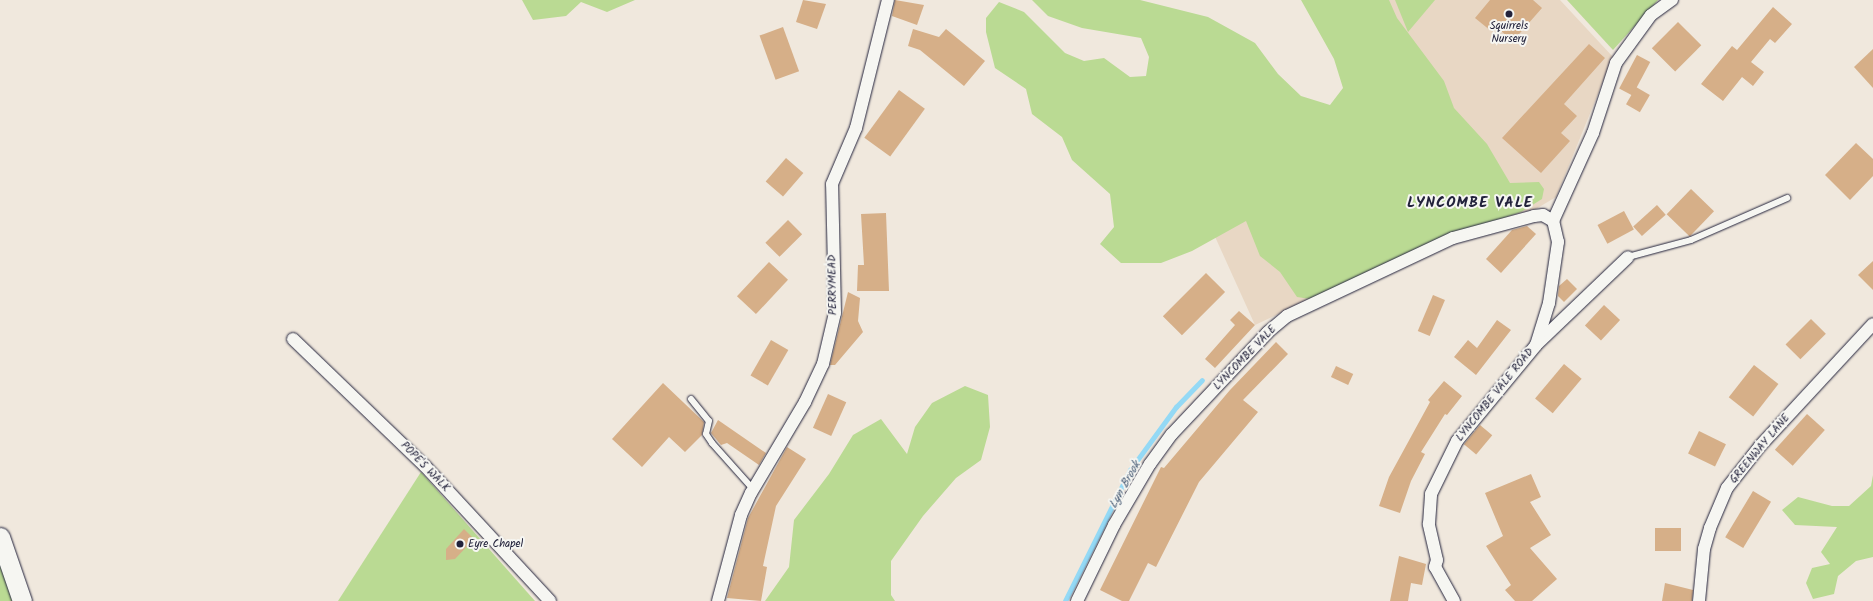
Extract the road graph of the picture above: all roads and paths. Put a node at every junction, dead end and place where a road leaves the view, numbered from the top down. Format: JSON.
{"nodes":[{"id":1,"x":888,"y":0,"type":"edge"},
{"id":2,"x":1672,"y":0,"type":"edge"},
{"id":3,"x":1787,"y":198,"type":"dead end"},
{"id":4,"x":1553,"y":221,"type":"junction"},
{"id":5,"x":1628,"y":257,"type":"joint"},
{"id":6,"x":1873,"y":324,"type":"edge"},
{"id":7,"x":293,"y":339,"type":"dead end"},
{"id":8,"x":1536,"y":345,"type":"junction"},
{"id":9,"x":691,"y":399,"type":"dead end"},
{"id":10,"x":753,"y":489,"type":"junction"},
{"id":11,"x":0,"y":537,"type":"edge"},
{"id":12,"x":22,"y":601,"type":"edge"},
{"id":13,"x":550,"y":601,"type":"edge"},
{"id":14,"x":718,"y":601,"type":"edge"},
{"id":15,"x":1077,"y":601,"type":"edge"},
{"id":16,"x":1454,"y":601,"type":"edge"},
{"id":17,"x":1699,"y":601,"type":"edge"}],
"edges":[{"from":1,"to":10,"type":"street","name":"PERRYMEAD"},
{"from":2,"to":4,"type":"street"},
{"from":3,"to":5,"type":"lane"},
{"from":4,"to":8,"type":"street","name":"LYNCOMBE VALE ROAD"},
{"from":4,"to":15,"type":"street","name":"LYNCOMBE VALE"},
{"from":5,"to":8,"type":"street"},
{"from":6,"to":17,"type":"street","name":"GREENWAY LANE"},
{"from":7,"to":13,"type":"street","name":"POPE'S WALK"},
{"from":8,"to":16,"type":"street","name":"LYNCOMBE VALE ROAD"},
{"from":9,"to":10,"type":"lane"},
{"from":10,"to":14,"type":"street","name":"PERRYMEAD"},
{"from":11,"to":12,"type":"main road"}]}
